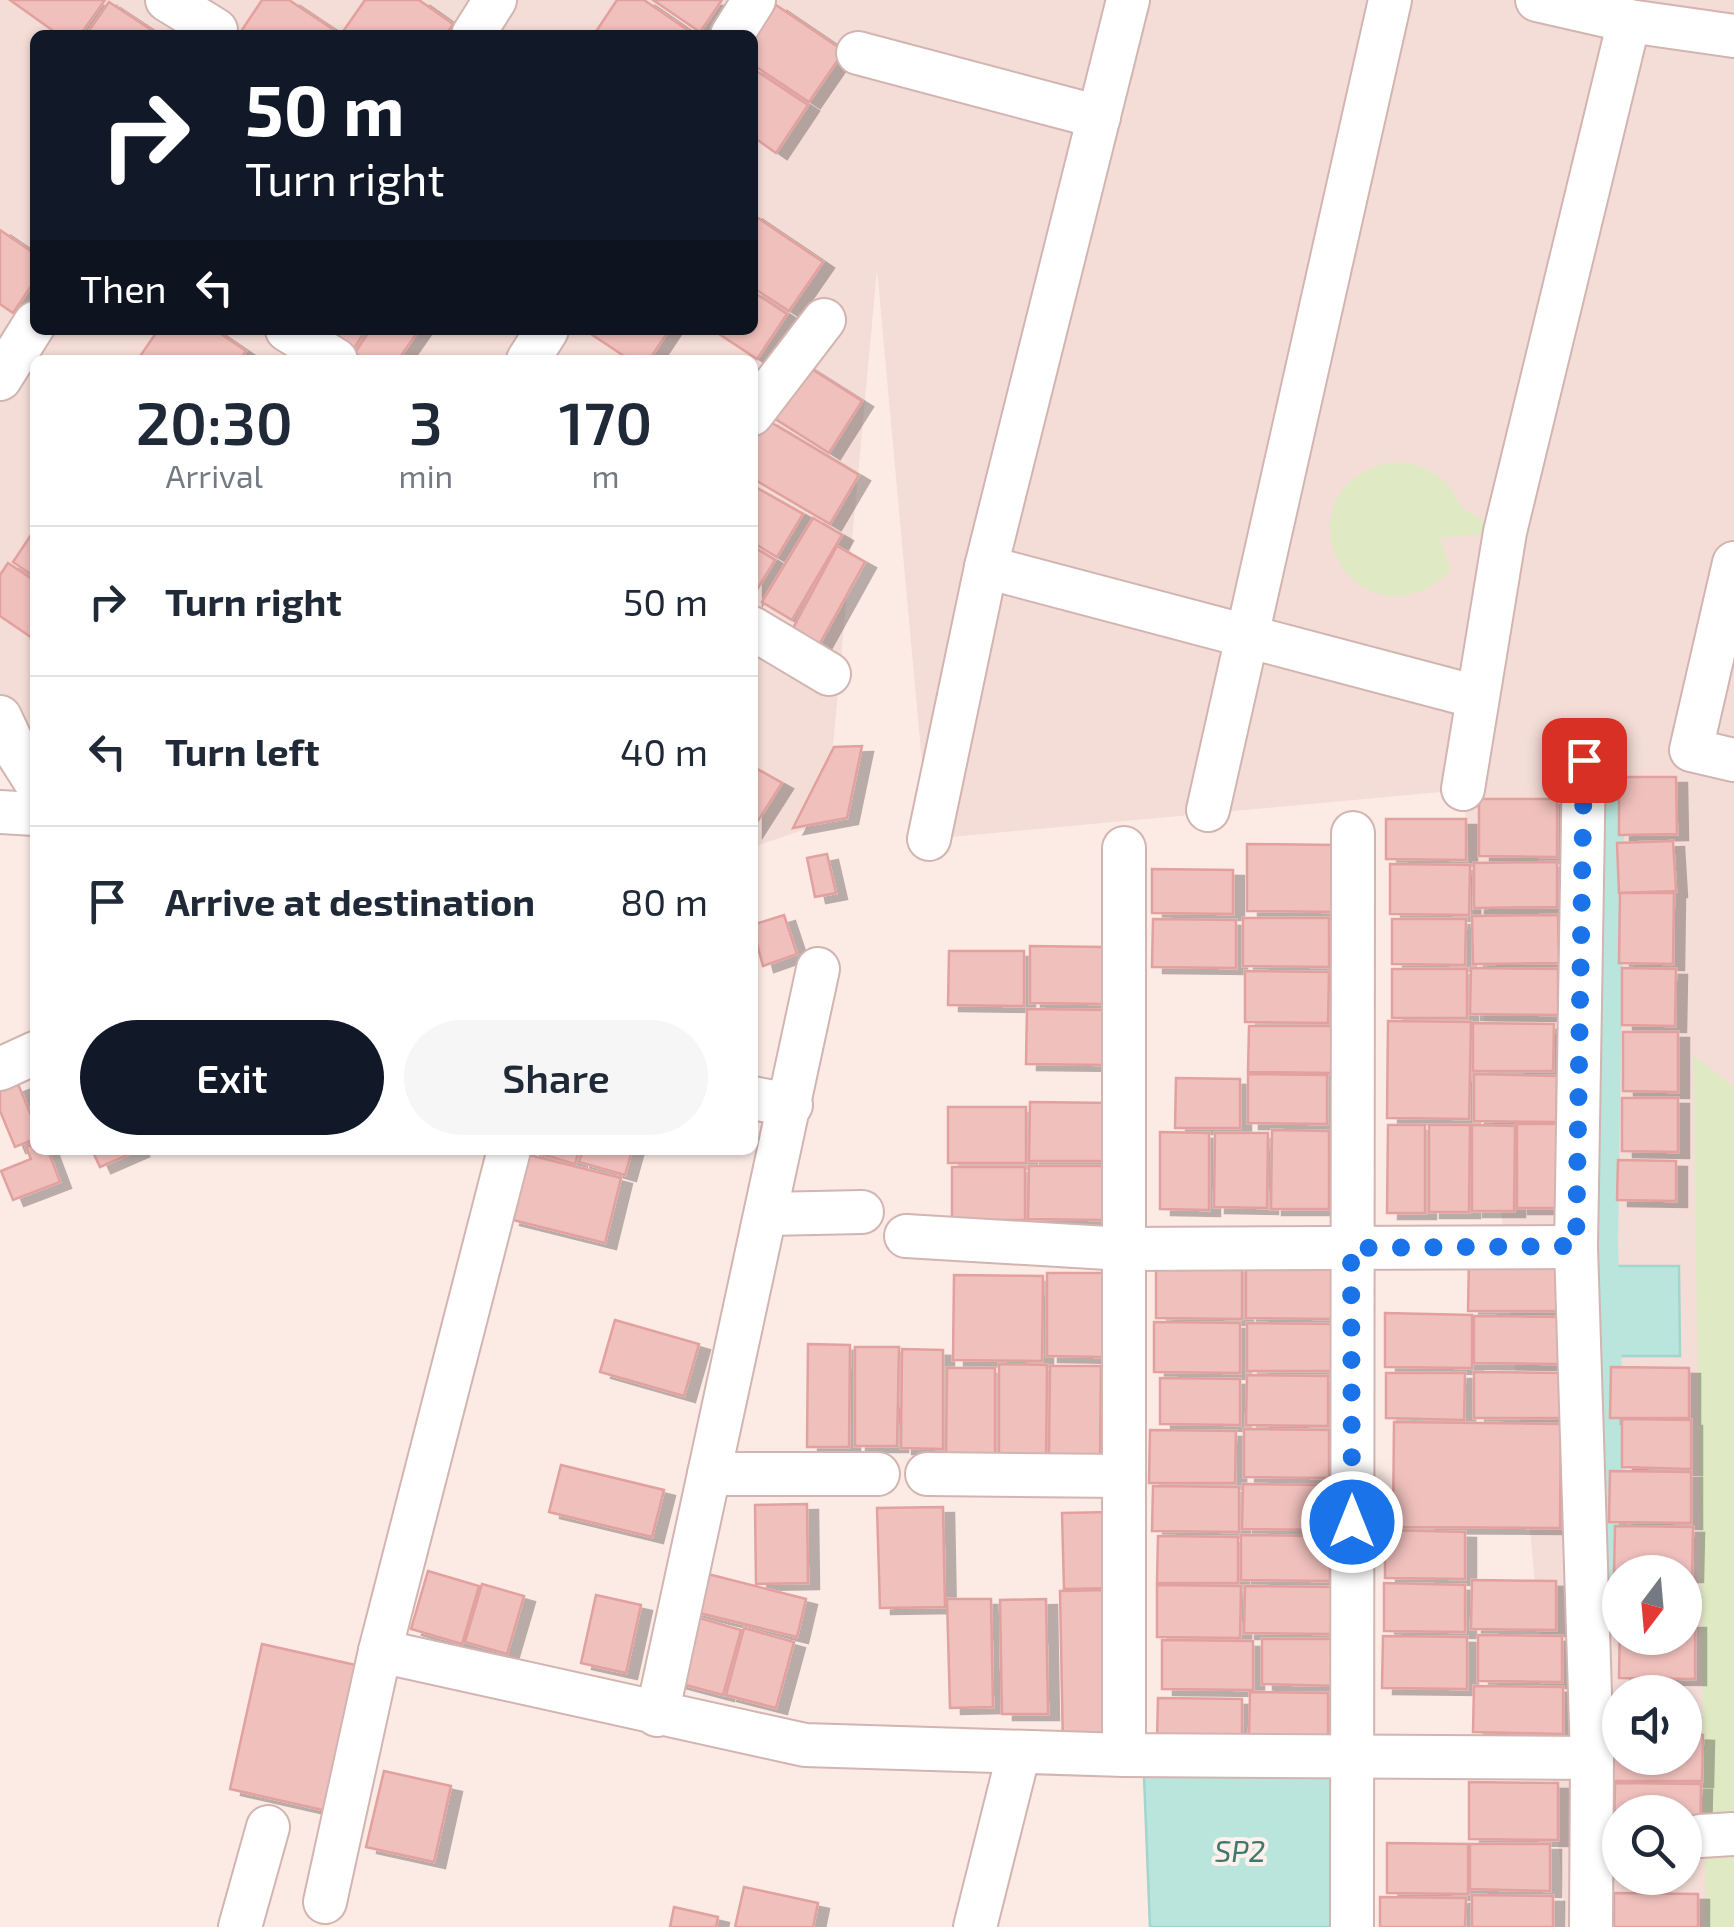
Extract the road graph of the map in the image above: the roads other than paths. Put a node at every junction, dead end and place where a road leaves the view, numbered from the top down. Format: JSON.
{"nodes":[{"id":1,"x":167,"y":0,"type":"edge"},
{"id":2,"x":495,"y":0,"type":"edge"},
{"id":3,"x":754,"y":0,"type":"edge"},
{"id":4,"x":1128,"y":0,"type":"edge"},
{"id":5,"x":1390,"y":0,"type":"edge"},
{"id":6,"x":1542,"y":1,"type":"edge"},
{"id":7,"x":1629,"y":21,"type":"junction"},
{"id":8,"x":221,"y":22,"type":"edge"},
{"id":9,"x":476,"y":30,"type":"edge"},
{"id":10,"x":735,"y":30,"type":"edge"},
{"id":11,"x":1734,"y":36,"type":"edge"},
{"id":12,"x":858,"y":53,"type":"dead end"},
{"id":13,"x":1099,"y":117,"type":"junction"},
{"id":14,"x":824,"y":320,"type":"dead end"},
{"id":15,"x":30,"y":331,"type":"edge"},
{"id":16,"x":294,"y":335,"type":"edge"},
{"id":17,"x":328,"y":355,"type":"edge"},
{"id":18,"x":0,"y":380,"type":"edge"},
{"id":19,"x":758,"y":406,"type":"edge"},
{"id":20,"x":1734,"y":563,"type":"edge"},
{"id":21,"x":986,"y":567,"type":"junction"},
{"id":22,"x":758,"y":632,"type":"edge"},
{"id":23,"x":1247,"y":637,"type":"junction"},
{"id":24,"x":829,"y":674,"type":"dead end"},
{"id":25,"x":1477,"y":698,"type":"junction"},
{"id":26,"x":1584,"y":760,"type":"dead end"},
{"id":27,"x":1734,"y":760,"type":"edge"},
{"id":28,"x":1463,"y":789,"type":"dead end"},
{"id":29,"x":1208,"y":810,"type":"dead end"},
{"id":30,"x":0,"y":812,"type":"edge"},
{"id":31,"x":30,"y":814,"type":"edge"},
{"id":32,"x":1352,"y":833,"type":"dead end"},
{"id":33,"x":929,"y":839,"type":"dead end"},
{"id":34,"x":1124,"y":848,"type":"dead end"},
{"id":35,"x":818,"y":969,"type":"dead end"},
{"id":36,"x":30,"y":1054,"type":"edge"},
{"id":37,"x":0,"y":1069,"type":"edge"},
{"id":38,"x":772,"y":1102,"type":"edge"},
{"id":39,"x":509,"y":1155,"type":"edge"},
{"id":40,"x":862,"y":1212,"type":"dead end"},
{"id":41,"x":767,"y":1214,"type":"junction"},
{"id":42,"x":906,"y":1236,"type":"dead end"},
{"id":43,"x":1576,"y":1246,"type":"junction"},
{"id":44,"x":1351,"y":1248,"type":"junction"},
{"id":45,"x":1124,"y":1249,"type":"junction"},
{"id":46,"x":708,"y":1474,"type":"junction"},
{"id":47,"x":878,"y":1474,"type":"dead end"},
{"id":48,"x":927,"y":1474,"type":"dead end"},
{"id":49,"x":1124,"y":1476,"type":"junction"},
{"id":50,"x":380,"y":1651,"type":"junction"},
{"id":51,"x":657,"y":1714,"type":"junction"},
{"id":52,"x":1019,"y":1752,"type":"junction"},
{"id":53,"x":1124,"y":1755,"type":"junction"},
{"id":54,"x":1353,"y":1758,"type":"junction"},
{"id":55,"x":1592,"y":1758,"type":"junction"},
{"id":56,"x":268,"y":1827,"type":"dead end"},
{"id":57,"x":325,"y":1902,"type":"dead end"},
{"id":58,"x":240,"y":1927,"type":"edge"},
{"id":59,"x":976,"y":1927,"type":"edge"},
{"id":60,"x":1352,"y":1927,"type":"edge"},
{"id":61,"x":1591,"y":1927,"type":"edge"}],
"edges":[{"from":1,"to":8,"type":"street"},
{"from":2,"to":9,"type":"street"},
{"from":3,"to":10,"type":"street"},
{"from":4,"to":13,"type":"street"},
{"from":5,"to":23,"type":"street"},
{"from":6,"to":7,"type":"street"},
{"from":7,"to":11,"type":"street"},
{"from":7,"to":25,"type":"street"},
{"from":12,"to":13,"type":"street"},
{"from":13,"to":21,"type":"street"},
{"from":14,"to":19,"type":"street"},
{"from":15,"to":18,"type":"street"},
{"from":16,"to":17,"type":"street"},
{"from":20,"to":27,"type":"street"},
{"from":21,"to":23,"type":"street"},
{"from":21,"to":33,"type":"street"},
{"from":22,"to":24,"type":"street"},
{"from":23,"to":25,"type":"street"},
{"from":23,"to":29,"type":"street"},
{"from":25,"to":28,"type":"street"},
{"from":26,"to":43,"type":"street"},
{"from":30,"to":31,"type":"street"},
{"from":32,"to":44,"type":"street"},
{"from":34,"to":45,"type":"street"},
{"from":35,"to":38,"type":"street"},
{"from":36,"to":37,"type":"street"},
{"from":38,"to":41,"type":"street"},
{"from":39,"to":50,"type":"street"},
{"from":40,"to":41,"type":"street"},
{"from":41,"to":46,"type":"street"},
{"from":42,"to":45,"type":"street"},
{"from":43,"to":44,"type":"street"},
{"from":43,"to":55,"type":"street"},
{"from":44,"to":45,"type":"street"},
{"from":44,"to":54,"type":"street"},
{"from":45,"to":49,"type":"street"},
{"from":46,"to":47,"type":"street"},
{"from":46,"to":51,"type":"street"},
{"from":48,"to":49,"type":"street"},
{"from":49,"to":53,"type":"street"},
{"from":50,"to":51,"type":"street"},
{"from":50,"to":57,"type":"street"},
{"from":51,"to":52,"type":"street"},
{"from":52,"to":53,"type":"street"},
{"from":52,"to":59,"type":"street"},
{"from":53,"to":54,"type":"street"},
{"from":54,"to":55,"type":"street"},
{"from":54,"to":60,"type":"street"},
{"from":55,"to":61,"type":"street"},
{"from":56,"to":58,"type":"street"}]}
